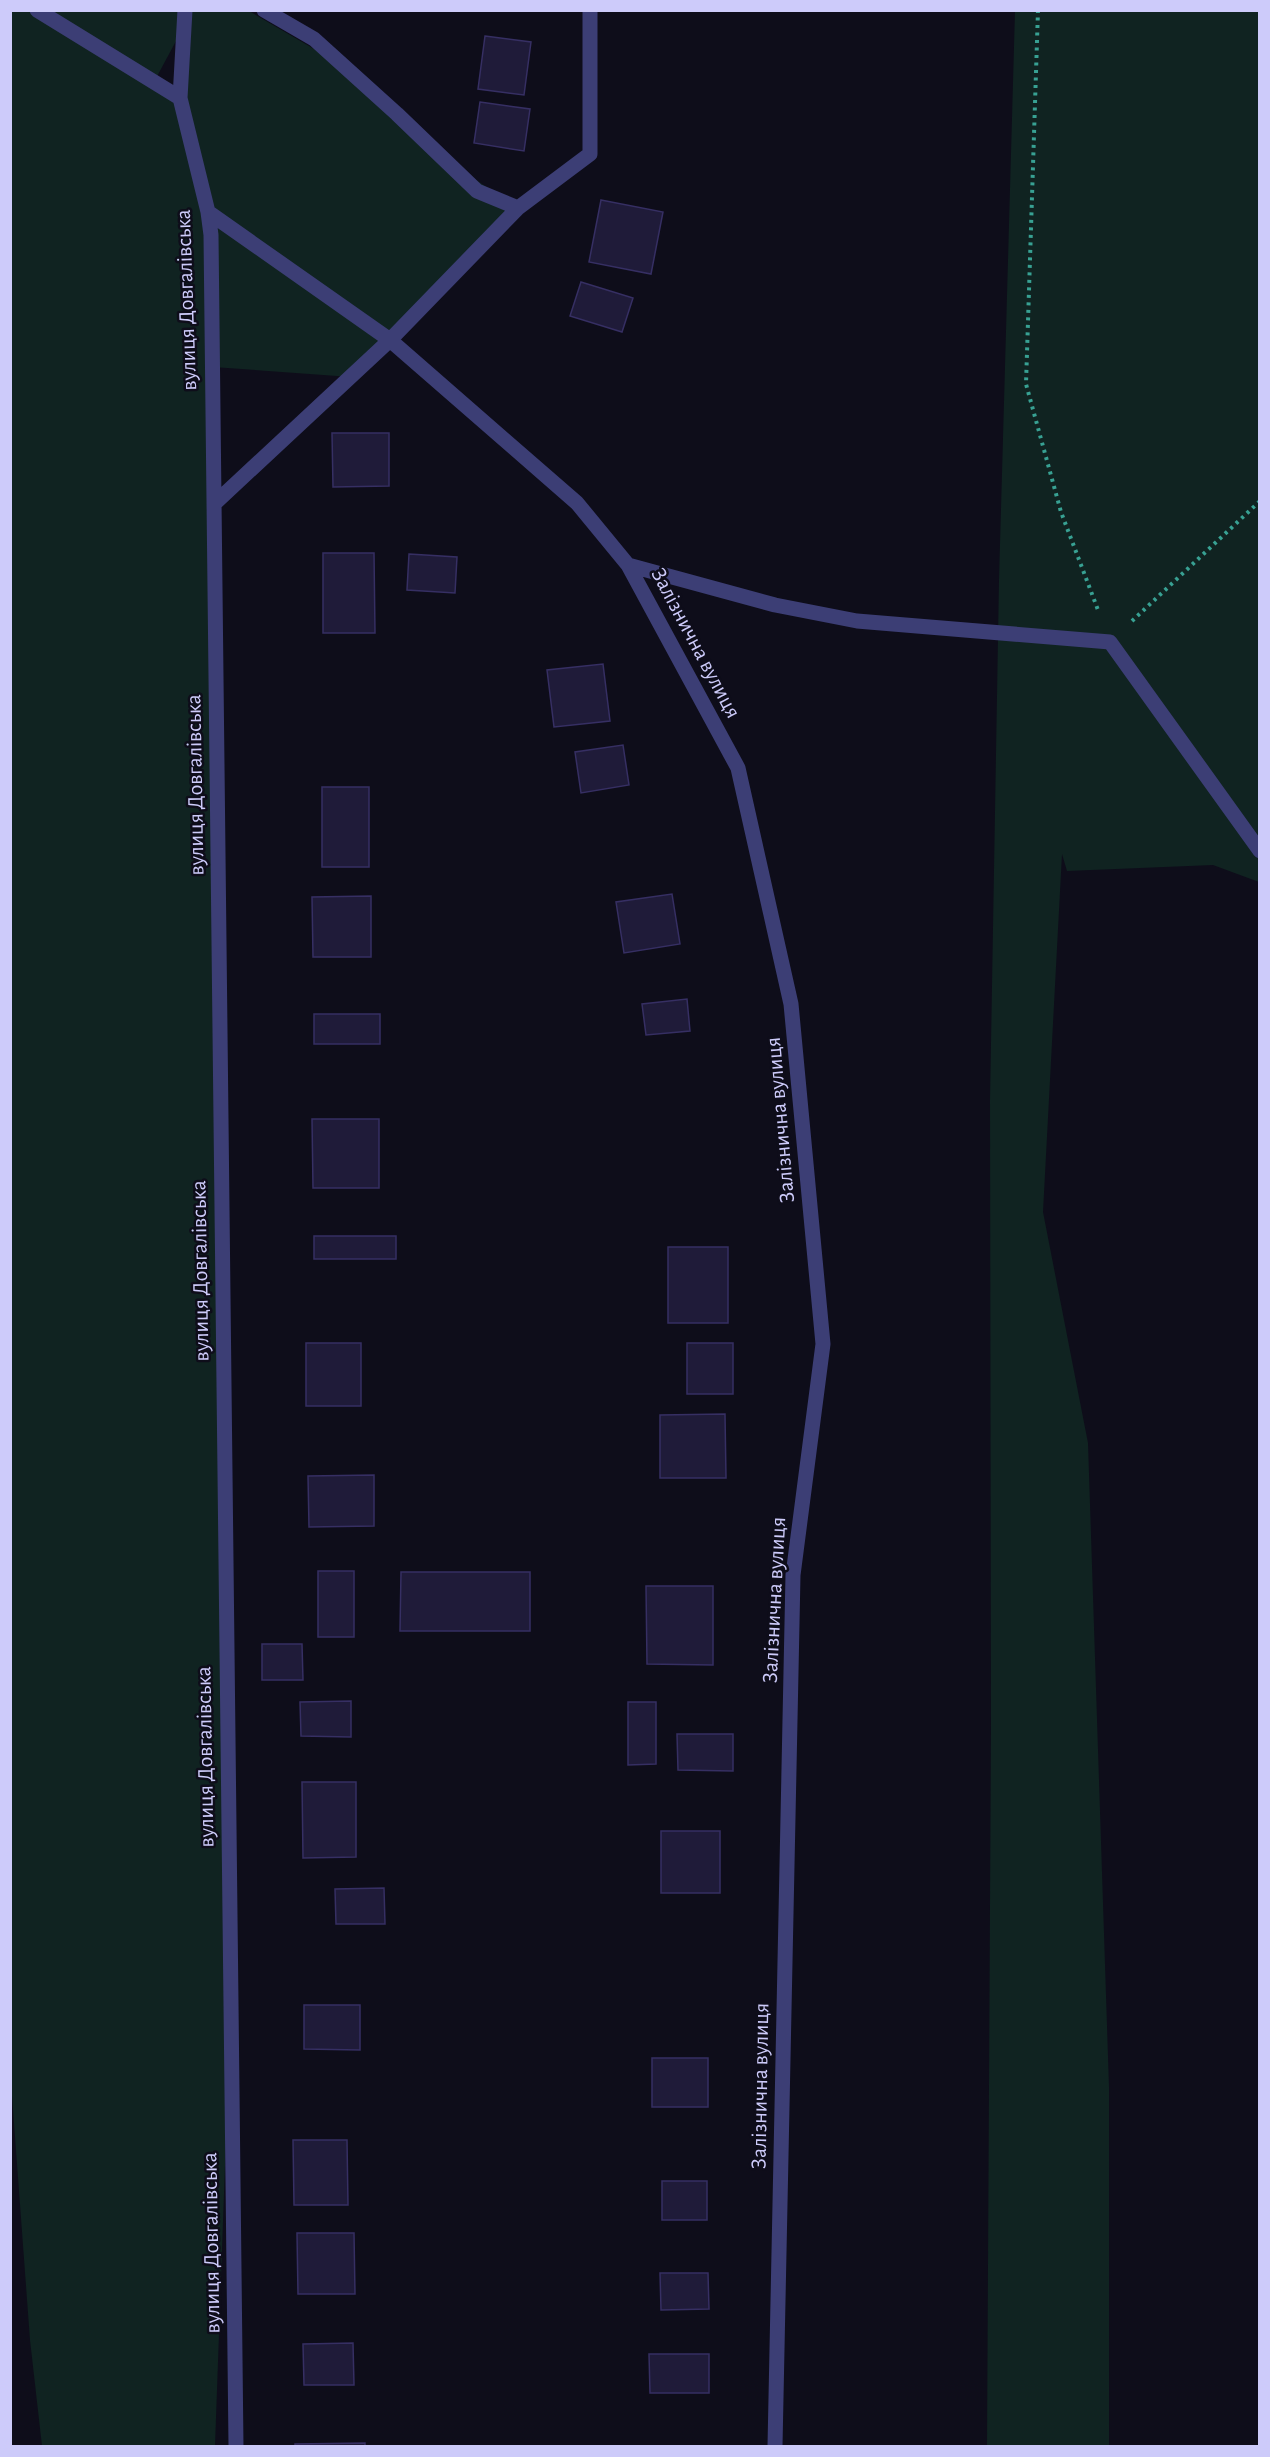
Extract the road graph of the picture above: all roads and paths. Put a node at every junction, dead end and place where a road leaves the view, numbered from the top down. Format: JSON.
{"nodes":[{"id":1,"x":36,"y":10,"type":"edge"},
{"id":2,"x":185,"y":10,"type":"edge"},
{"id":3,"x":264,"y":10,"type":"edge"},
{"id":4,"x":590,"y":10,"type":"edge"},
{"id":5,"x":1038,"y":10,"type":"edge"},
{"id":6,"x":180,"y":98,"type":"junction"},
{"id":7,"x":518,"y":208,"type":"junction"},
{"id":8,"x":208,"y":212,"type":"junction"},
{"id":9,"x":390,"y":340,"type":"junction"},
{"id":10,"x":1260,"y":501,"type":"edge"},
{"id":11,"x":214,"y":504,"type":"junction"},
{"id":12,"x":628,"y":565,"type":"junction"},
{"id":13,"x":1110,"y":642,"type":"junction"},
{"id":14,"x":1260,"y":851,"type":"edge"},
{"id":15,"x":236,"y":2446,"type":"edge"},
{"id":16,"x":775,"y":2446,"type":"edge"}],
"edges":[{"from":1,"to":6,"type":"street"},
{"from":2,"to":6,"type":"street","name":"вулиця Довгалівська"},
{"from":3,"to":7,"type":"street"},
{"from":4,"to":7,"type":"street"},
{"from":5,"to":13,"type":"path"},
{"from":6,"to":8,"type":"street","name":"вулиця Довгалівська"},
{"from":7,"to":9,"type":"street"},
{"from":8,"to":9,"type":"street","name":"Залізнична вулиця"},
{"from":8,"to":11,"type":"street","name":"вулиця Довгалівська"},
{"from":9,"to":11,"type":"street"},
{"from":9,"to":12,"type":"street","name":"Залізнична вулиця"},
{"from":10,"to":13,"type":"path"},
{"from":11,"to":15,"type":"street","name":"вулиця Довгалівська"},
{"from":12,"to":13,"type":"street"},
{"from":12,"to":16,"type":"street","name":"Залізнична вулиця"},
{"from":13,"to":14,"type":"street"}]}
